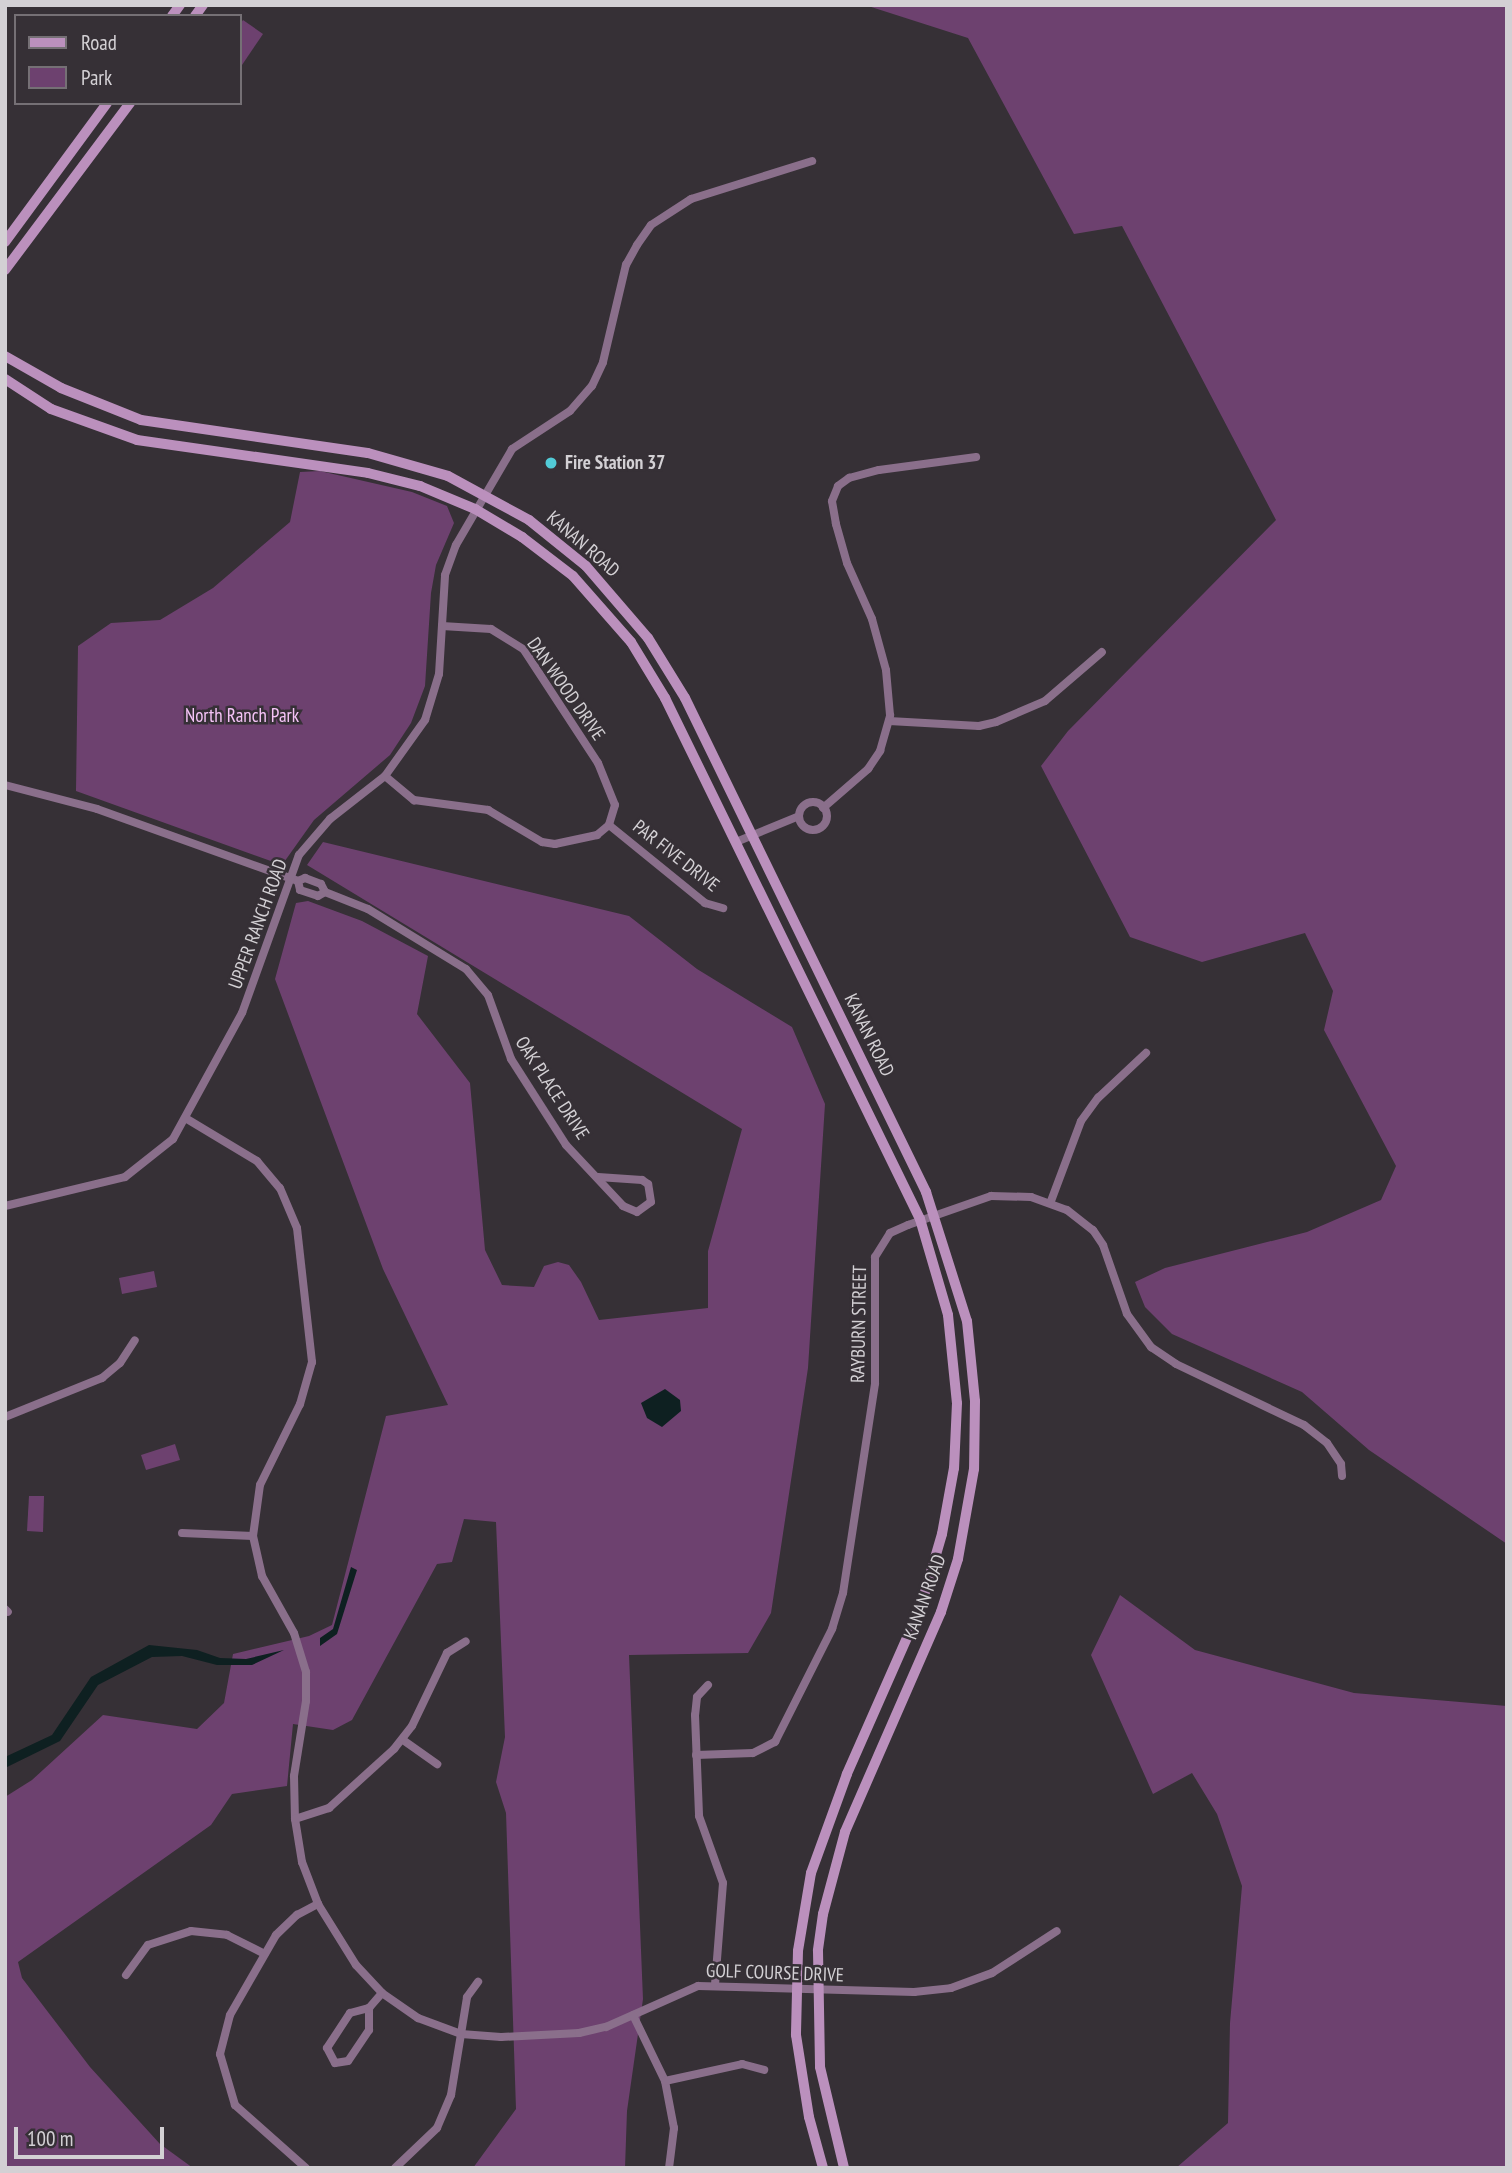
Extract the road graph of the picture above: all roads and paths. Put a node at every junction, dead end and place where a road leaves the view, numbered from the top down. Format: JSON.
{"nodes":[{"id":1,"x":106,"y":105,"type":"edge"},
{"id":2,"x":129,"y":105,"type":"edge"},
{"id":3,"x":812,"y":161,"type":"dead end"},
{"id":4,"x":5,"y":242,"type":"edge"},
{"id":5,"x":5,"y":271,"type":"edge"},
{"id":6,"x":5,"y":356,"type":"edge"},
{"id":7,"x":5,"y":379,"type":"edge"},
{"id":8,"x":976,"y":457,"type":"dead end"},
{"id":9,"x":483,"y":493,"type":"junction"},
{"id":10,"x":475,"y":509,"type":"junction"},
{"id":11,"x":442,"y":626,"type":"junction"},
{"id":12,"x":1102,"y":652,"type":"dead end"},
{"id":13,"x":889,"y":721,"type":"junction"},
{"id":14,"x":385,"y":776,"type":"junction"},
{"id":15,"x":5,"y":785,"type":"edge"},
{"id":16,"x":823,"y":808,"type":"junction"},
{"id":17,"x":799,"y":816,"type":"junction"},
{"id":18,"x":609,"y":825,"type":"junction"},
{"id":19,"x":751,"y":834,"type":"junction"},
{"id":20,"x":736,"y":842,"type":"junction"},
{"id":21,"x":289,"y":876,"type":"junction"},
{"id":22,"x":723,"y":908,"type":"dead end"},
{"id":23,"x":1146,"y":1054,"type":"dead end"},
{"id":24,"x":187,"y":1119,"type":"junction"},
{"id":25,"x":598,"y":1177,"type":"junction"},
{"id":26,"x":1051,"y":1201,"type":"junction"},
{"id":27,"x":5,"y":1206,"type":"edge"},
{"id":28,"x":936,"y":1213,"type":"junction"},
{"id":29,"x":920,"y":1219,"type":"junction"},
{"id":30,"x":135,"y":1340,"type":"dead end"},
{"id":31,"x":5,"y":1417,"type":"edge"},
{"id":32,"x":1342,"y":1476,"type":"dead end"},
{"id":33,"x":182,"y":1533,"type":"dead end"},
{"id":34,"x":253,"y":1536,"type":"junction"},
{"id":35,"x":466,"y":1641,"type":"dead end"},
{"id":36,"x":708,"y":1685,"type":"dead end"},
{"id":37,"x":403,"y":1740,"type":"junction"},
{"id":38,"x":696,"y":1755,"type":"junction"},
{"id":39,"x":438,"y":1764,"type":"dead end"},
{"id":40,"x":295,"y":1819,"type":"junction"},
{"id":41,"x":318,"y":1904,"type":"junction"},
{"id":42,"x":1057,"y":1931,"type":"dead end"},
{"id":43,"x":265,"y":1954,"type":"junction"},
{"id":44,"x":126,"y":1975,"type":"dead end"},
{"id":45,"x":478,"y":1982,"type":"dead end"},
{"id":46,"x":715,"y":1984,"type":"junction"},
{"id":47,"x":796,"y":1988,"type":"junction"},
{"id":48,"x":818,"y":1990,"type":"junction"},
{"id":49,"x":382,"y":1993,"type":"junction"},
{"id":50,"x":369,"y":2008,"type":"junction"},
{"id":51,"x":633,"y":2015,"type":"junction"},
{"id":52,"x":461,"y":2034,"type":"junction"},
{"id":53,"x":764,"y":2070,"type":"dead end"},
{"id":54,"x":665,"y":2081,"type":"junction"},
{"id":55,"x":306,"y":2168,"type":"edge"},
{"id":56,"x":394,"y":2168,"type":"edge"},
{"id":57,"x":669,"y":2168,"type":"edge"},
{"id":58,"x":823,"y":2168,"type":"edge"},
{"id":59,"x":844,"y":2168,"type":"edge"}],
"edges":[{"from":1,"to":4,"type":"main road"},
{"from":2,"to":5,"type":"main road"},
{"from":3,"to":9,"type":"street","name":"UPPER RANCH ROAD"},
{"from":6,"to":9,"type":"main road","name":"KANAN ROAD"},
{"from":7,"to":10,"type":"main road","name":"KANAN ROAD"},
{"from":8,"to":13,"type":"street"},
{"from":9,"to":10,"type":"street","name":"UPPER RANCH ROAD"},
{"from":9,"to":19,"type":"main road","name":"KANAN ROAD"},
{"from":10,"to":11,"type":"street","name":"UPPER RANCH ROAD"},
{"from":10,"to":20,"type":"main road","name":"KANAN ROAD"},
{"from":11,"to":14,"type":"street","name":"UPPER RANCH ROAD"},
{"from":11,"to":18,"type":"street","name":"DAN WOOD DRIVE"},
{"from":12,"to":13,"type":"street"},
{"from":13,"to":16,"type":"street"},
{"from":14,"to":18,"type":"street","name":"PAR FIVE DRIVE"},
{"from":14,"to":21,"type":"street","name":"UPPER RANCH ROAD"},
{"from":15,"to":21,"type":"street","name":"OAK PLACE DRIVE"},
{"from":16,"to":17,"type":"street"},
{"from":16,"to":17,"type":"street"},
{"from":17,"to":19,"type":"street"},
{"from":18,"to":22,"type":"street","name":"PAR FIVE DRIVE"},
{"from":19,"to":20,"type":"street"},
{"from":19,"to":28,"type":"main road","name":"KANAN ROAD"},
{"from":20,"to":29,"type":"main road","name":"KANAN ROAD"},
{"from":21,"to":24,"type":"street","name":"UPPER RANCH ROAD"},
{"from":21,"to":25,"type":"street","name":"OAK PLACE DRIVE"},
{"from":23,"to":26,"type":"street"},
{"from":24,"to":27,"type":"street","name":"UPPER RANCH ROAD"},
{"from":24,"to":34,"type":"street","name":"GOLF COURSE DRIVE"},
{"from":25,"to":25,"type":"street","name":"OAK PLACE DRIVE"},
{"from":26,"to":28,"type":"street","name":"RAYBURN STREET"},
{"from":26,"to":32,"type":"street","name":"RAYBURN STREET"},
{"from":28,"to":29,"type":"street","name":"RAYBURN STREET"},
{"from":28,"to":48,"type":"main road","name":"KANAN ROAD"},
{"from":29,"to":38,"type":"street","name":"RAYBURN STREET"},
{"from":29,"to":47,"type":"main road","name":"KANAN ROAD"},
{"from":30,"to":31,"type":"street"},
{"from":33,"to":34,"type":"street"},
{"from":34,"to":40,"type":"street","name":"GOLF COURSE DRIVE"},
{"from":35,"to":37,"type":"street"},
{"from":36,"to":38,"type":"street"},
{"from":37,"to":39,"type":"street"},
{"from":37,"to":40,"type":"street"},
{"from":38,"to":46,"type":"street"},
{"from":40,"to":41,"type":"street","name":"GOLF COURSE DRIVE"},
{"from":41,"to":43,"type":"street"},
{"from":41,"to":49,"type":"street","name":"GOLF COURSE DRIVE"},
{"from":42,"to":48,"type":"street","name":"GOLF COURSE DRIVE"},
{"from":43,"to":44,"type":"street"},
{"from":43,"to":55,"type":"street"},
{"from":45,"to":52,"type":"street"},
{"from":46,"to":47,"type":"street","name":"GOLF COURSE DRIVE"},
{"from":46,"to":51,"type":"street","name":"GOLF COURSE DRIVE"},
{"from":47,"to":48,"type":"street","name":"GOLF COURSE DRIVE"},
{"from":47,"to":58,"type":"main road","name":"KANAN ROAD"},
{"from":48,"to":59,"type":"main road","name":"KANAN ROAD"},
{"from":49,"to":50,"type":"street"},
{"from":49,"to":52,"type":"street","name":"GOLF COURSE DRIVE"},
{"from":50,"to":50,"type":"street"},
{"from":51,"to":52,"type":"street","name":"GOLF COURSE DRIVE"},
{"from":51,"to":54,"type":"street"},
{"from":52,"to":56,"type":"street"},
{"from":53,"to":54,"type":"street"},
{"from":54,"to":57,"type":"street"}]}
